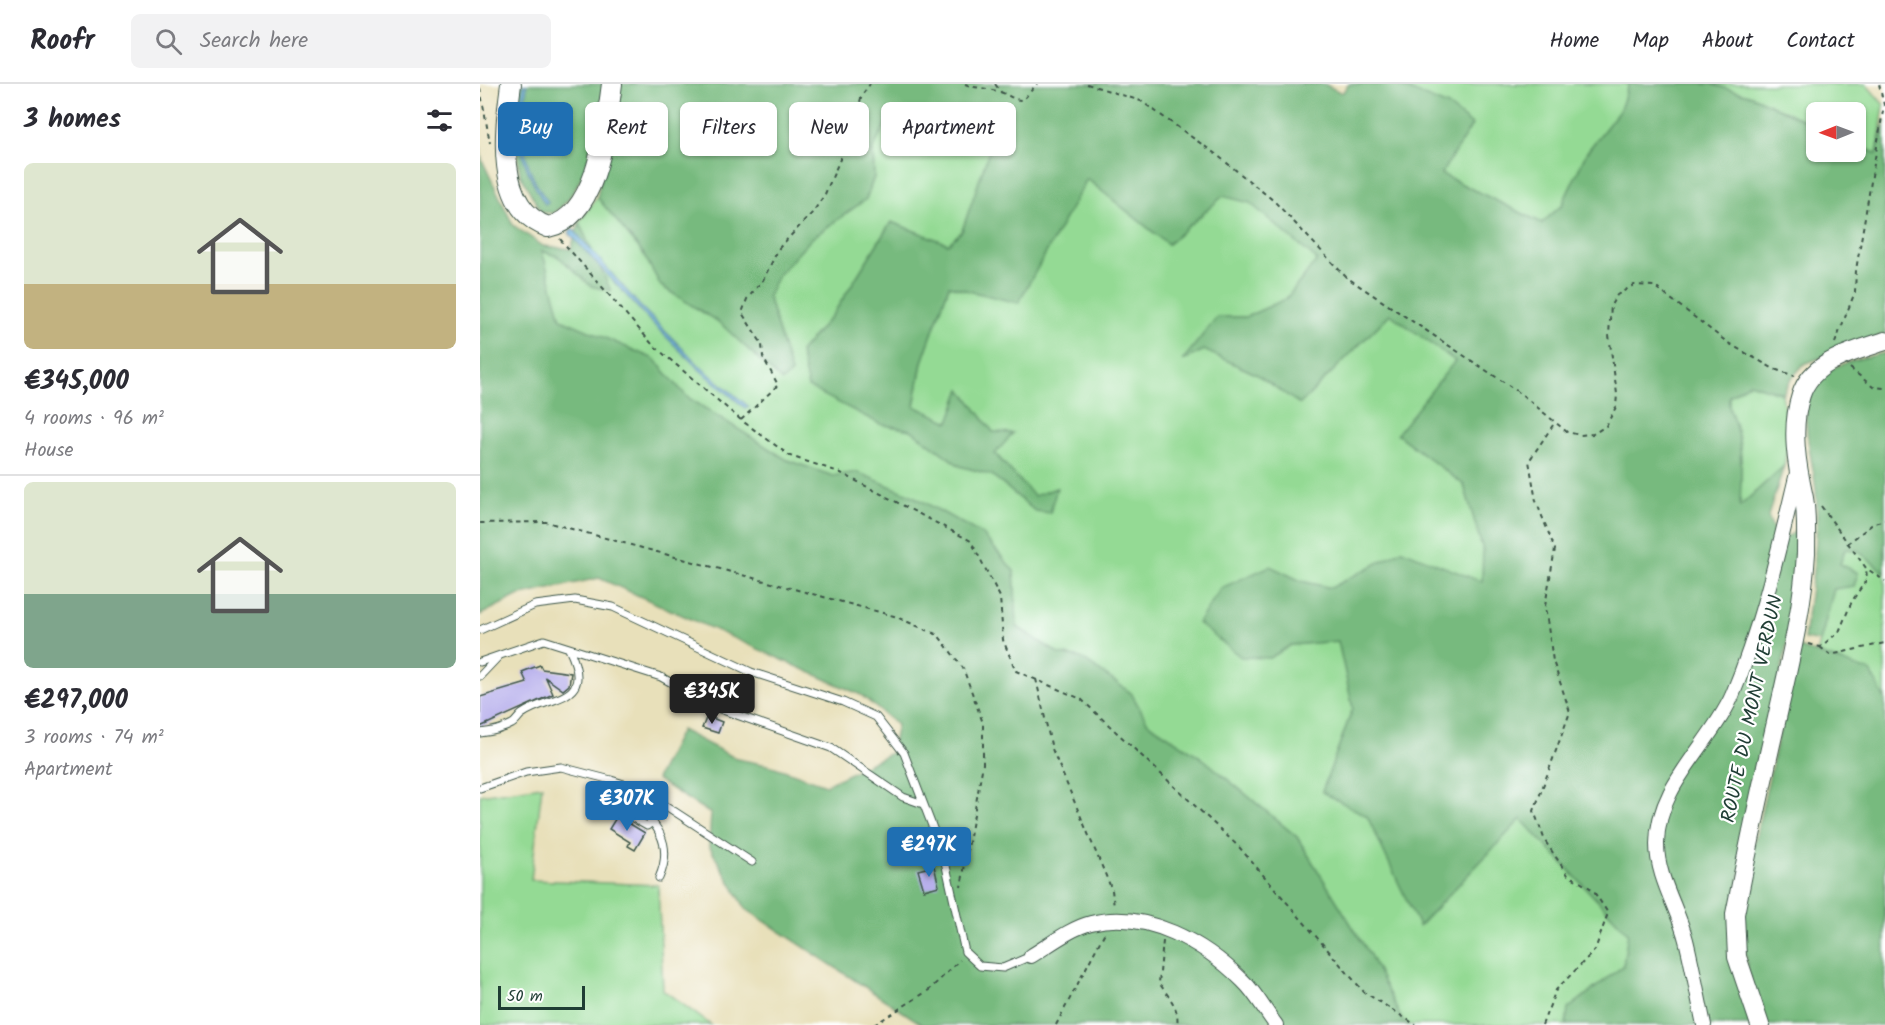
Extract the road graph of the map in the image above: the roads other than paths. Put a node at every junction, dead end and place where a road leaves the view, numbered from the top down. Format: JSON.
{"nodes":[{"id":1,"x":511,"y":84,"type":"edge"},
{"id":2,"x":612,"y":84,"type":"edge"},
{"id":3,"x":1885,"y":341,"type":"edge"},
{"id":4,"x":1797,"y":473,"type":"junction"},
{"id":5,"x":480,"y":630,"type":"edge"},
{"id":6,"x":569,"y":649,"type":"junction"},
{"id":7,"x":500,"y":655,"type":"junction"},
{"id":8,"x":480,"y":662,"type":"edge"},
{"id":9,"x":480,"y":676,"type":"edge"},
{"id":10,"x":480,"y":733,"type":"edge"},
{"id":11,"x":611,"y":780,"type":"junction"},
{"id":12,"x":480,"y":788,"type":"edge"},
{"id":13,"x":601,"y":800,"type":"dead end"},
{"id":14,"x":923,"y":804,"type":"junction"},
{"id":15,"x":652,"y":822,"type":"junction"},
{"id":16,"x":752,"y":862,"type":"dead end"},
{"id":17,"x":659,"y":878,"type":"dead end"},
{"id":18,"x":1031,"y":956,"type":"joint"},
{"id":19,"x":1276,"y":1025,"type":"edge"},
{"id":20,"x":1704,"y":1025,"type":"edge"},
{"id":21,"x":1760,"y":1025,"type":"edge"}],
"edges":[{"from":1,"to":2,"type":"main road"},
{"from":3,"to":4,"type":"street","name":"ROUTE DU MONT VERDUN"},
{"from":4,"to":20,"type":"street"},
{"from":4,"to":21,"type":"street","name":"ROUTE DU MONT VERDUN"},
{"from":5,"to":14,"type":"lane"},
{"from":6,"to":7,"type":"lane"},
{"from":6,"to":10,"type":"lane"},
{"from":6,"to":14,"type":"lane"},
{"from":7,"to":8,"type":"lane"},
{"from":7,"to":9,"type":"lane"},
{"from":11,"to":12,"type":"lane"},
{"from":11,"to":15,"type":"lane"},
{"from":11,"to":16,"type":"lane"},
{"from":13,"to":15,"type":"lane"},
{"from":14,"to":18,"type":"lane"},
{"from":15,"to":17,"type":"lane"},
{"from":18,"to":19,"type":"street"}]}
